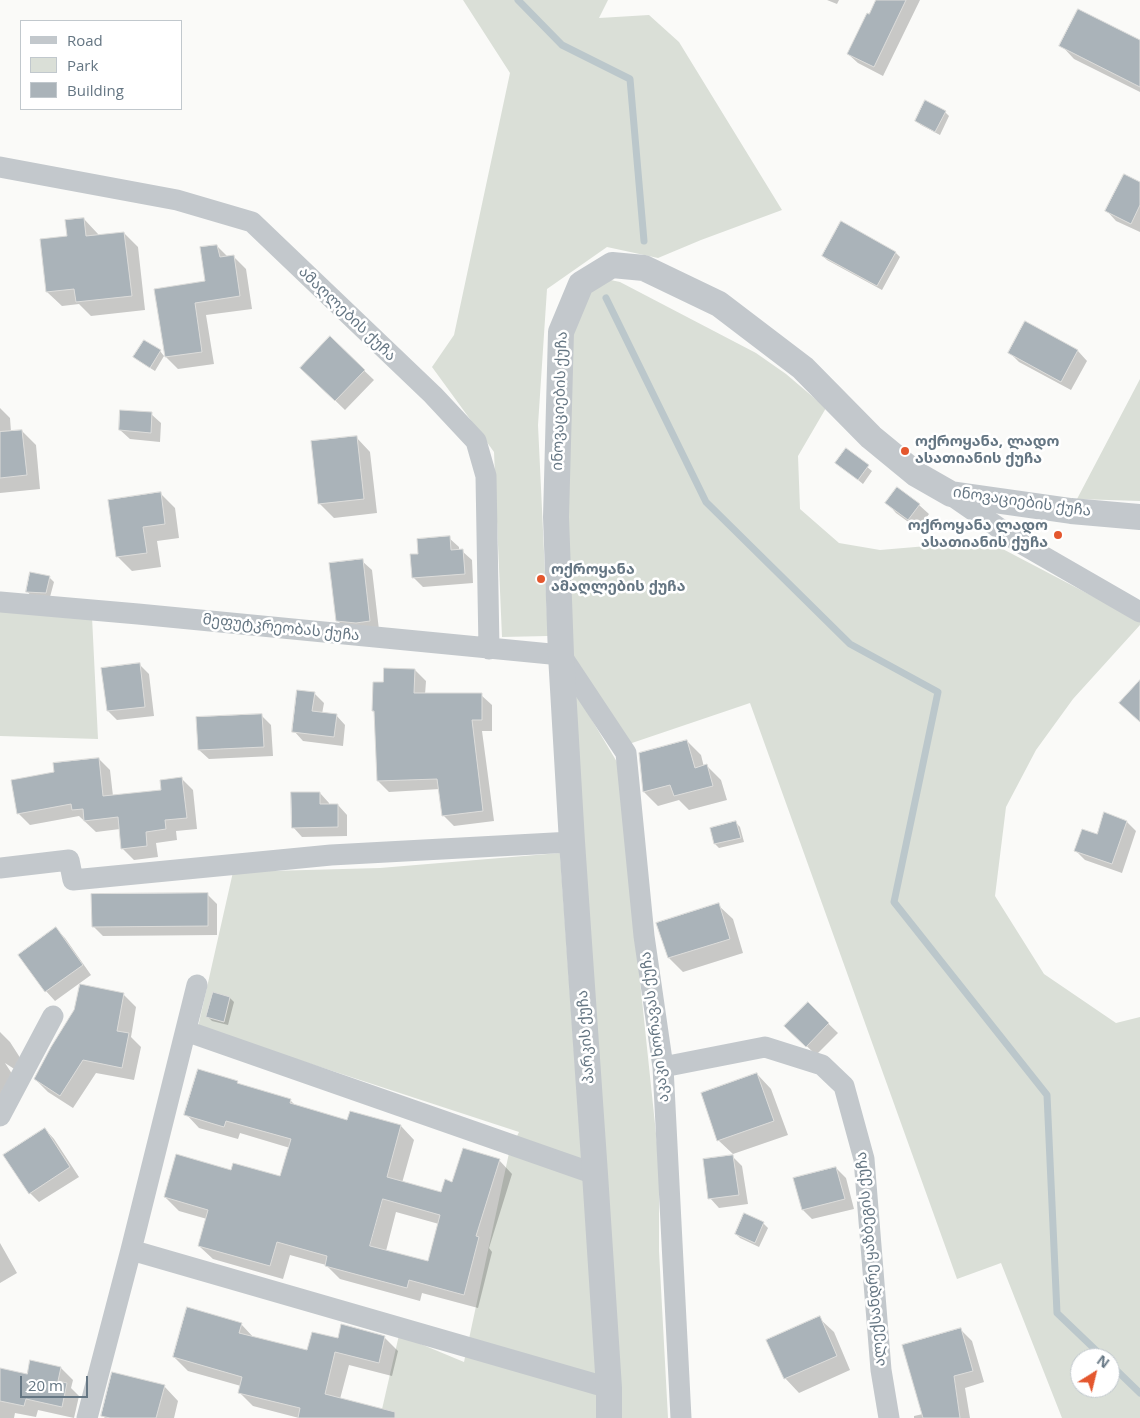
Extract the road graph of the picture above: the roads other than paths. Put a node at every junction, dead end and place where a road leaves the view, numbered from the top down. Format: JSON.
{"nodes":[{"id":1,"x":0,"y":167,"type":"edge"},
{"id":2,"x":950,"y":494,"type":"junction"},
{"id":3,"x":1140,"y":517,"type":"edge"},
{"id":4,"x":0,"y":602,"type":"edge"},
{"id":5,"x":1140,"y":612,"type":"edge"},
{"id":6,"x":489,"y":649,"type":"junction"},
{"id":7,"x":561,"y":655,"type":"junction"},
{"id":8,"x":572,"y":842,"type":"junction"},
{"id":9,"x":0,"y":868,"type":"edge"},
{"id":10,"x":197,"y":985,"type":"dead end"},
{"id":11,"x":52,"y":1016,"type":"dead end"},
{"id":12,"x":186,"y":1032,"type":"junction"},
{"id":13,"x":663,"y":1068,"type":"junction"},
{"id":14,"x":0,"y":1116,"type":"edge"},
{"id":15,"x":596,"y":1174,"type":"junction"},
{"id":16,"x":131,"y":1250,"type":"junction"},
{"id":17,"x":609,"y":1388,"type":"junction"},
{"id":18,"x":87,"y":1418,"type":"edge"},
{"id":19,"x":609,"y":1418,"type":"edge"},
{"id":20,"x":681,"y":1418,"type":"edge"},
{"id":21,"x":889,"y":1418,"type":"edge"}],
"edges":[{"from":1,"to":6,"type":"street","name":"ამაღლების ქუჩა"},
{"from":2,"to":3,"type":"street","name":"ინოვაციების ქუჩა"},
{"from":2,"to":5,"type":"street"},
{"from":2,"to":7,"type":"street","name":"ინოვაციების ქუჩა"},
{"from":4,"to":6,"type":"street","name":"მეფუტკრეობას ქუჩა"},
{"from":6,"to":7,"type":"street","name":"მეფუტკრეობას ქუჩა"},
{"from":7,"to":8,"type":"street","name":"პარკის ქუჩა"},
{"from":7,"to":13,"type":"street","name":"აკაკი ხორავას ქუჩა"},
{"from":8,"to":9,"type":"street"},
{"from":8,"to":15,"type":"street","name":"პარკის ქუჩა"},
{"from":10,"to":12,"type":"street"},
{"from":11,"to":14,"type":"street"},
{"from":12,"to":15,"type":"street"},
{"from":12,"to":16,"type":"street"},
{"from":13,"to":20,"type":"street","name":"აკაკი ხორავას ქუჩა"},
{"from":13,"to":21,"type":"street","name":"ალექსანდრე ყაზბეგის ქუჩა"},
{"from":15,"to":17,"type":"street","name":"პარკის ქუჩა"},
{"from":16,"to":17,"type":"street"},
{"from":16,"to":18,"type":"street"},
{"from":17,"to":19,"type":"street","name":"პარკის ქუჩა"}]}
